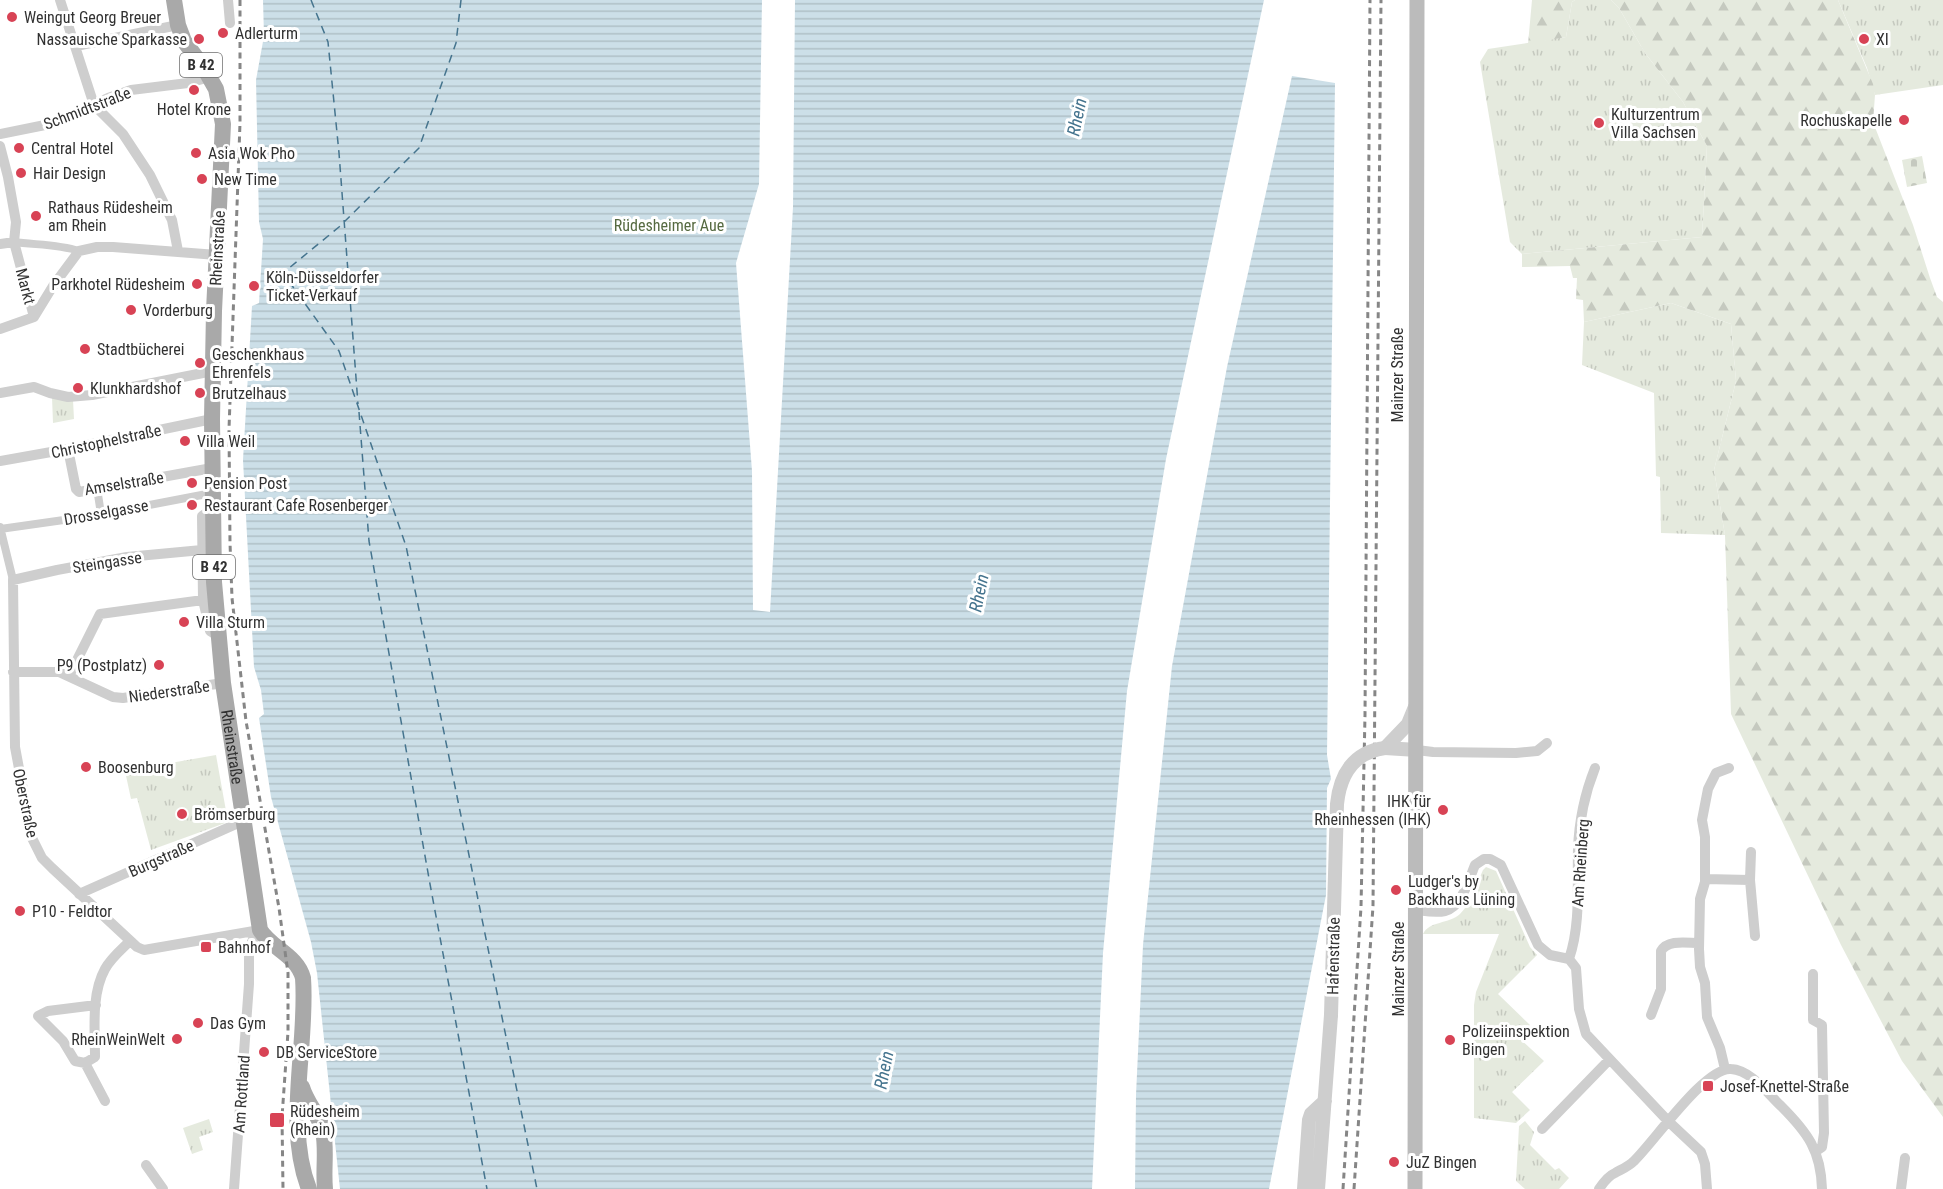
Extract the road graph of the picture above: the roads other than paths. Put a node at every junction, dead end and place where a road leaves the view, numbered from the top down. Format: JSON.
{"nodes":[{"id":1,"x":60,"y":0,"type":"edge"},
{"id":2,"x":174,"y":0,"type":"edge"},
{"id":3,"x":228,"y":0,"type":"edge"},
{"id":4,"x":1416,"y":0,"type":"edge"},
{"id":5,"x":178,"y":24,"type":"junction"},
{"id":6,"x":230,"y":24,"type":"dead end"},
{"id":7,"x":76,"y":46,"type":"junction"},
{"id":8,"x":210,"y":77,"type":"junction"},
{"id":9,"x":94,"y":105,"type":"junction"},
{"id":10,"x":0,"y":134,"type":"edge"},
{"id":11,"x":0,"y":146,"type":"edge"},
{"id":12,"x":14,"y":242,"type":"junction"},
{"id":13,"x":0,"y":244,"type":"edge"},
{"id":14,"x":79,"y":251,"type":"junction"},
{"id":15,"x":178,"y":251,"type":"junction"},
{"id":16,"x":217,"y":255,"type":"junction"},
{"id":17,"x":34,"y":317,"type":"junction"},
{"id":18,"x":0,"y":329,"type":"edge"},
{"id":19,"x":213,"y":370,"type":"junction"},
{"id":20,"x":0,"y":393,"type":"edge"},
{"id":21,"x":212,"y":419,"type":"junction"},
{"id":22,"x":68,"y":449,"type":"junction"},
{"id":23,"x":0,"y":461,"type":"edge"},
{"id":24,"x":212,"y":468,"type":"junction"},
{"id":25,"x":98,"y":489,"type":"junction"},
{"id":26,"x":212,"y":501,"type":"junction"},
{"id":27,"x":101,"y":514,"type":"junction"},
{"id":28,"x":0,"y":528,"type":"edge"},
{"id":29,"x":202,"y":550,"type":"junction"},
{"id":30,"x":13,"y":580,"type":"junction"},
{"id":31,"x":204,"y":600,"type":"junction"},
{"id":32,"x":218,"y":636,"type":"junction"},
{"id":33,"x":14,"y":672,"type":"junction"},
{"id":34,"x":69,"y":676,"type":"junction"},
{"id":35,"x":223,"y":683,"type":"junction"},
{"id":36,"x":1416,"y":706,"type":"junction"},
{"id":37,"x":1547,"y":742,"type":"dead end"},
{"id":38,"x":1385,"y":748,"type":"junction"},
{"id":39,"x":1417,"y":750,"type":"junction"},
{"id":40,"x":1595,"y":768,"type":"dead end"},
{"id":41,"x":1729,"y":768,"type":"dead end"},
{"id":42,"x":243,"y":821,"type":"junction"},
{"id":43,"x":1751,"y":852,"type":"dead end"},
{"id":44,"x":1705,"y":879,"type":"junction"},
{"id":45,"x":1750,"y":880,"type":"junction"},
{"id":46,"x":80,"y":894,"type":"junction"},
{"id":47,"x":1416,"y":910,"type":"junction"},
{"id":48,"x":260,"y":930,"type":"junction"},
{"id":49,"x":1755,"y":936,"type":"dead end"},
{"id":50,"x":130,"y":941,"type":"junction"},
{"id":51,"x":1699,"y":943,"type":"junction"},
{"id":52,"x":1569,"y":959,"type":"junction"},
{"id":53,"x":1813,"y":974,"type":"dead end"},
{"id":54,"x":96,"y":1005,"type":"junction"},
{"id":55,"x":1651,"y":1015,"type":"dead end"},
{"id":56,"x":1609,"y":1060,"type":"junction"},
{"id":57,"x":85,"y":1063,"type":"junction"},
{"id":58,"x":1725,"y":1069,"type":"junction"},
{"id":59,"x":300,"y":1081,"type":"junction"},
{"id":60,"x":105,"y":1101,"type":"dead end"},
{"id":61,"x":1325,"y":1101,"type":"junction"},
{"id":62,"x":1668,"y":1121,"type":"junction"},
{"id":63,"x":1542,"y":1129,"type":"dead end"},
{"id":64,"x":1816,"y":1151,"type":"junction"},
{"id":65,"x":1905,"y":1158,"type":"dead end"},
{"id":66,"x":146,"y":1165,"type":"dead end"},
{"id":67,"x":163,"y":1189,"type":"edge"},
{"id":68,"x":234,"y":1189,"type":"edge"},
{"id":69,"x":309,"y":1189,"type":"edge"},
{"id":70,"x":325,"y":1189,"type":"edge"},
{"id":71,"x":1304,"y":1189,"type":"edge"},
{"id":72,"x":1318,"y":1189,"type":"edge"},
{"id":73,"x":1415,"y":1189,"type":"edge"},
{"id":74,"x":1599,"y":1189,"type":"edge"},
{"id":75,"x":1707,"y":1189,"type":"edge"},
{"id":76,"x":1822,"y":1189,"type":"edge"},
{"id":77,"x":1901,"y":1189,"type":"edge"}],
"edges":[{"from":1,"to":7,"type":"street"},
{"from":2,"to":5,"type":"main road","name":"Rheinstraße","number":"B 42"},
{"from":3,"to":6,"type":"street"},
{"from":4,"to":36,"type":"main road","name":"Mainzer Straße"},
{"from":5,"to":7,"type":"street"},
{"from":5,"to":8,"type":"main road","name":"Rheinstraße","number":"B 42"},
{"from":7,"to":9,"type":"street"},
{"from":8,"to":9,"type":"street","name":"Schmidtstraße"},
{"from":8,"to":16,"type":"main road","name":"Rheinstraße","number":"B 42"},
{"from":9,"to":10,"type":"street","name":"Schmidtstraße"},
{"from":9,"to":15,"type":"street"},
{"from":11,"to":12,"type":"street"},
{"from":12,"to":13,"type":"street"},
{"from":12,"to":14,"type":"street","name":"Markt"},
{"from":12,"to":17,"type":"street","name":"Markt"},
{"from":14,"to":15,"type":"street","name":"Markt"},
{"from":14,"to":17,"type":"street","name":"Markt"},
{"from":15,"to":16,"type":"street","name":"Markt"},
{"from":16,"to":19,"type":"main road","name":"Rheinstraße","number":"B 42"},
{"from":17,"to":18,"type":"street"},
{"from":19,"to":20,"type":"street"},
{"from":19,"to":21,"type":"main road","name":"Rheinstraße","number":"B 42"},
{"from":21,"to":22,"type":"street","name":"Christophelstraße"},
{"from":21,"to":24,"type":"main road","name":"Rheinstraße","number":"B 42"},
{"from":22,"to":23,"type":"street","name":"Christophelstraße"},
{"from":22,"to":25,"type":"street","name":"Amselstraße"},
{"from":24,"to":25,"type":"street","name":"Amselstraße"},
{"from":24,"to":26,"type":"main road","name":"Rheinstraße","number":"B 42"},
{"from":25,"to":27,"type":"street"},
{"from":26,"to":27,"type":"street","name":"Drosselgasse"},
{"from":26,"to":29,"type":"street","name":"Rheinstraße"},
{"from":26,"to":32,"type":"main road","name":"Rheinstraße","number":"B 42"},
{"from":27,"to":28,"type":"street","name":"Drosselgasse"},
{"from":28,"to":30,"type":"street","name":"Oberstraße"},
{"from":29,"to":30,"type":"street","name":"Steingasse"},
{"from":29,"to":31,"type":"street","name":"Rheinstraße"},
{"from":30,"to":33,"type":"street","name":"Oberstraße"},
{"from":31,"to":32,"type":"street","name":"Rheinstraße"},
{"from":31,"to":34,"type":"street"},
{"from":32,"to":35,"type":"main road","name":"Rheinstraße","number":"B 42"},
{"from":33,"to":34,"type":"street","name":"Niederstraße"},
{"from":33,"to":46,"type":"street","name":"Oberstraße"},
{"from":34,"to":35,"type":"street","name":"Niederstraße"},
{"from":35,"to":42,"type":"main road","name":"Rheinstraße","number":"B 42"},
{"from":36,"to":38,"type":"street","name":"Hafenstraße"},
{"from":36,"to":39,"type":"main road","name":"Mainzer Straße"},
{"from":37,"to":39,"type":"street"},
{"from":38,"to":39,"type":"street","name":"Hafenstraße"},
{"from":38,"to":61,"type":"street","name":"Hafenstraße","bridge":true},
{"from":39,"to":47,"type":"main road","name":"Mainzer Straße"},
{"from":40,"to":52,"type":"street","name":"Am Rheinberg"},
{"from":41,"to":44,"type":"street"},
{"from":42,"to":46,"type":"street","name":"Burgstraße"},
{"from":42,"to":48,"type":"main road","name":"Rheinstraße","number":"B 42"},
{"from":43,"to":45,"type":"street"},
{"from":44,"to":45,"type":"street"},
{"from":44,"to":51,"type":"street"},
{"from":45,"to":49,"type":"street"},
{"from":46,"to":50,"type":"street","name":"Oberstraße"},
{"from":47,"to":52,"type":"street"},
{"from":47,"to":73,"type":"main road","name":"Mainzer Straße"},
{"from":48,"to":50,"type":"street","name":"Oberstraße"},
{"from":48,"to":59,"type":"main road"},
{"from":48,"to":68,"type":"street","name":"Am Rottland"},
{"from":50,"to":54,"type":"street"},
{"from":51,"to":55,"type":"street"},
{"from":51,"to":58,"type":"street"},
{"from":52,"to":56,"type":"street","name":"Am Rheinberg"},
{"from":53,"to":64,"type":"street"},
{"from":54,"to":57,"type":"street"},
{"from":54,"to":57,"type":"street"},
{"from":56,"to":62,"type":"street","name":"Am Rheinberg"},
{"from":56,"to":63,"type":"street"},
{"from":57,"to":60,"type":"street"},
{"from":58,"to":62,"type":"street"},
{"from":58,"to":64,"type":"street"},
{"from":59,"to":69,"type":"main road"},
{"from":59,"to":70,"type":"main road"},
{"from":61,"to":71,"type":"street"},
{"from":61,"to":72,"type":"street","name":"Hafenstraße"},
{"from":62,"to":74,"type":"street"},
{"from":62,"to":75,"type":"street","name":"Am Rheinberg"},
{"from":64,"to":76,"type":"street"},
{"from":65,"to":77,"type":"street"},
{"from":66,"to":67,"type":"street"}]}
